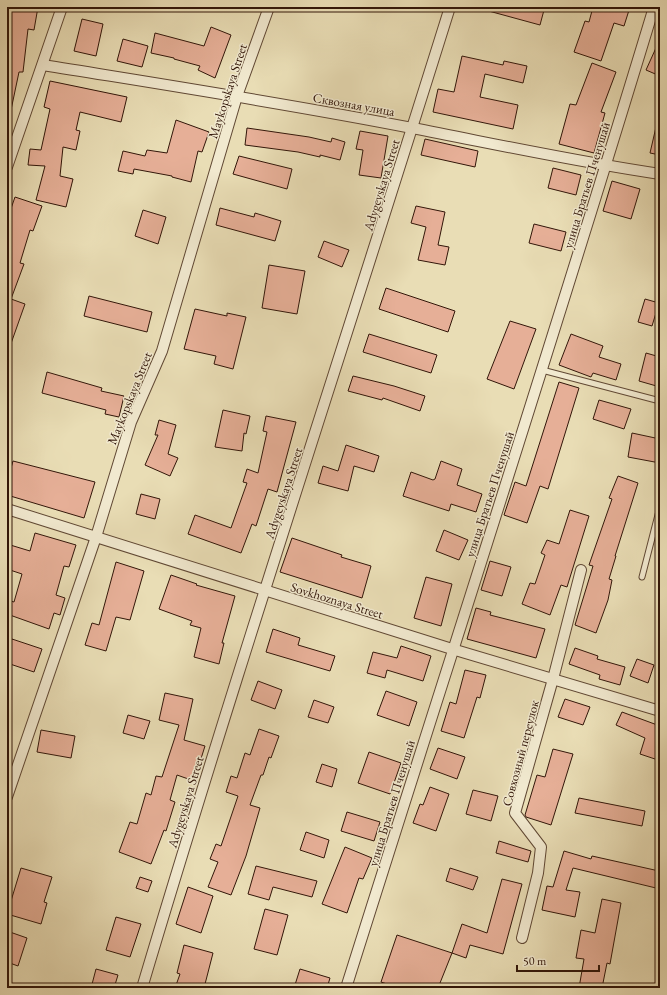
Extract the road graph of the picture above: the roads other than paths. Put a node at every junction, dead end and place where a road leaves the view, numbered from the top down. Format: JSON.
{"nodes":[{"id":1,"x":62,"y":7,"type":"edge"},
{"id":2,"x":269,"y":7,"type":"edge"},
{"id":3,"x":450,"y":7,"type":"edge"},
{"id":4,"x":654,"y":7,"type":"edge"},
{"id":5,"x":43,"y":65,"type":"junction"},
{"id":6,"x":237,"y":96,"type":"junction"},
{"id":7,"x":413,"y":128,"type":"junction"},
{"id":8,"x":606,"y":166,"type":"junction"},
{"id":9,"x":7,"y":167,"type":"edge"},
{"id":10,"x":660,"y":174,"type":"edge"},
{"id":11,"x":542,"y":370,"type":"junction"},
{"id":12,"x":660,"y":401,"type":"edge"},
{"id":13,"x":660,"y":507,"type":"edge"},
{"id":14,"x":7,"y":509,"type":"edge"},
{"id":15,"x":96,"y":537,"type":"junction"},
{"id":16,"x":582,"y":570,"type":"dead end"},
{"id":17,"x":642,"y":578,"type":"dead end"},
{"id":18,"x":265,"y":591,"type":"junction"},
{"id":19,"x":452,"y":649,"type":"junction"},
{"id":20,"x":554,"y":679,"type":"junction"},
{"id":21,"x":660,"y":711,"type":"edge"},
{"id":22,"x":7,"y":797,"type":"edge"},
{"id":23,"x":522,"y":938,"type":"dead end"},
{"id":24,"x":142,"y":988,"type":"edge"},
{"id":25,"x":346,"y":988,"type":"edge"}],
"edges":[{"from":1,"to":5,"type":"street"},
{"from":2,"to":6,"type":"street","name":"Maykopskaya Street"},
{"from":3,"to":7,"type":"street","name":"Adygeyskaya Street"},
{"from":4,"to":8,"type":"street","name":"улица Братьев Пченушай"},
{"from":5,"to":6,"type":"street","name":"Сквозная улица"},
{"from":5,"to":9,"type":"street"},
{"from":6,"to":7,"type":"street","name":"Сквозная улица"},
{"from":6,"to":15,"type":"street","name":"Maykopskaya Street"},
{"from":7,"to":8,"type":"street","name":"Сквозная улица"},
{"from":7,"to":18,"type":"street","name":"Adygeyskaya Street"},
{"from":8,"to":10,"type":"street","name":"Сквозная улица"},
{"from":8,"to":11,"type":"street","name":"улица Братьев Пченушай"},
{"from":11,"to":12,"type":"lane"},
{"from":11,"to":19,"type":"street","name":"улица Братьев Пченушай"},
{"from":13,"to":17,"type":"lane"},
{"from":14,"to":15,"type":"street","name":"Sovkhoznaya Street"},
{"from":15,"to":18,"type":"street","name":"Sovkhoznaya Street"},
{"from":15,"to":22,"type":"street","name":"Maykopskaya Street"},
{"from":16,"to":20,"type":"street","name":"Совхозный переулок"},
{"from":18,"to":19,"type":"street","name":"Sovkhoznaya Street"},
{"from":18,"to":24,"type":"street","name":"Adygeyskaya Street"},
{"from":19,"to":20,"type":"street","name":"Sovkhoznaya Street"},
{"from":19,"to":25,"type":"street","name":"улица Братьев Пченушай"},
{"from":20,"to":21,"type":"street","name":"Sovkhoznaya Street"},
{"from":20,"to":23,"type":"street","name":"Совхозный переулок"}]}
